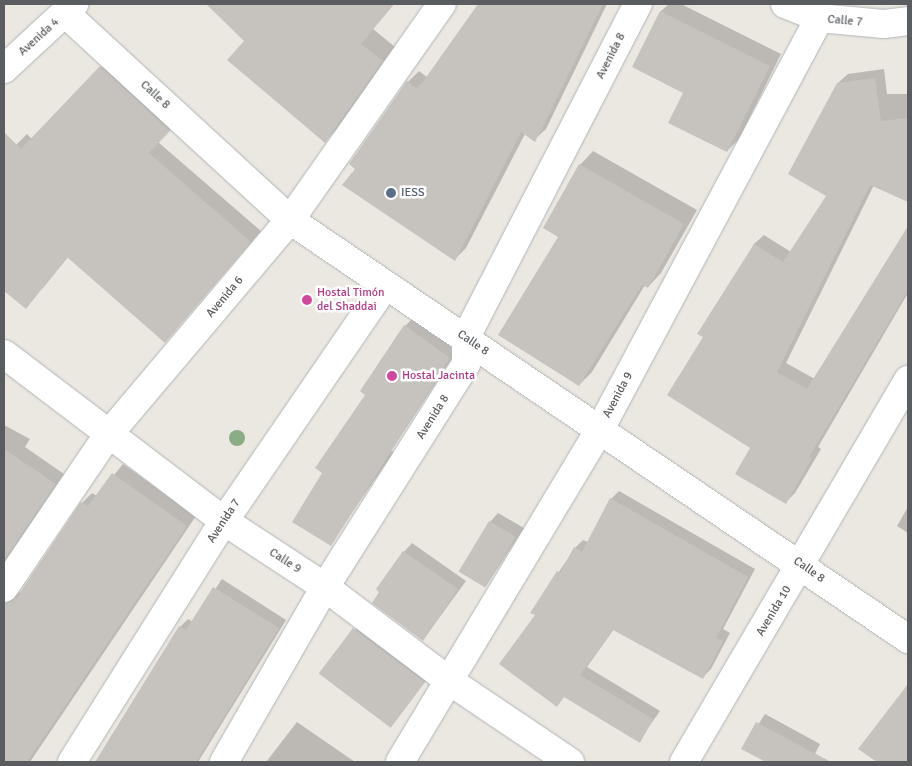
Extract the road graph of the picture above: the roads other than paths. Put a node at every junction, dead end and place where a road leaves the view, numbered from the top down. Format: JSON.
{"nodes":[{"id":1,"x":442,"y":4,"type":"edge"},
{"id":2,"x":638,"y":4,"type":"edge"},
{"id":3,"x":785,"y":4,"type":"edge"},
{"id":4,"x":70,"y":8,"type":"edge"},
{"id":5,"x":819,"y":18,"type":"junction"},
{"id":6,"x":908,"y":21,"type":"edge"},
{"id":7,"x":4,"y":69,"type":"edge"},
{"id":8,"x":290,"y":220,"type":"junction"},
{"id":9,"x":385,"y":286,"type":"junction"},
{"id":10,"x":466,"y":337,"type":"junction"},
{"id":11,"x":4,"y":354,"type":"edge"},
{"id":12,"x":908,"y":380,"type":"edge"},
{"id":13,"x":600,"y":429,"type":"junction"},
{"id":14,"x":108,"y":435,"type":"junction"},
{"id":15,"x":224,"y":521,"type":"junction"},
{"id":16,"x":802,"y":564,"type":"junction"},
{"id":17,"x":325,"y":587,"type":"junction"},
{"id":18,"x":4,"y":588,"type":"edge"},
{"id":19,"x":908,"y":639,"type":"edge"},
{"id":20,"x":448,"y":680,"type":"junction"},
{"id":21,"x":72,"y":762,"type":"edge"},
{"id":22,"x":224,"y":762,"type":"edge"},
{"id":23,"x":400,"y":762,"type":"edge"},
{"id":24,"x":570,"y":762,"type":"edge"},
{"id":25,"x":684,"y":762,"type":"edge"}],
"edges":[{"from":1,"to":8,"type":"street","name":"Avenida 6"},
{"from":2,"to":10,"type":"street","name":"Avenida 8"},
{"from":3,"to":5,"type":"street","name":"Calle 7"},
{"from":4,"to":7,"type":"street","name":"Avenida 4"},
{"from":4,"to":8,"type":"street","name":"Calle 8"},
{"from":5,"to":6,"type":"street","name":"Calle 7"},
{"from":5,"to":13,"type":"street","name":"Avenida 9"},
{"from":8,"to":9,"type":"street","name":"Calle 8"},
{"from":8,"to":14,"type":"street","name":"Avenida 6"},
{"from":9,"to":10,"type":"street","name":"Calle 8"},
{"from":9,"to":15,"type":"street","name":"Avenida 7"},
{"from":10,"to":13,"type":"street","name":"Calle 8"},
{"from":10,"to":17,"type":"street","name":"Avenida 8"},
{"from":11,"to":14,"type":"street","name":"Calle 9"},
{"from":12,"to":16,"type":"street","name":"Avenida 10"},
{"from":13,"to":16,"type":"street","name":"Calle 8"},
{"from":13,"to":20,"type":"street","name":"Avenida 9"},
{"from":14,"to":15,"type":"street","name":"Calle 9"},
{"from":14,"to":18,"type":"street","name":"Avenida 6"},
{"from":15,"to":17,"type":"street","name":"Calle 9"},
{"from":15,"to":21,"type":"street","name":"Avenida 7"},
{"from":16,"to":19,"type":"street","name":"Calle 8"},
{"from":16,"to":25,"type":"street","name":"Avenida 10"},
{"from":17,"to":20,"type":"street","name":"Calle 9"},
{"from":17,"to":22,"type":"street","name":"Avenida 8"},
{"from":20,"to":23,"type":"street","name":"Avenida 9"},
{"from":20,"to":24,"type":"street","name":"Calle 9"}]}
